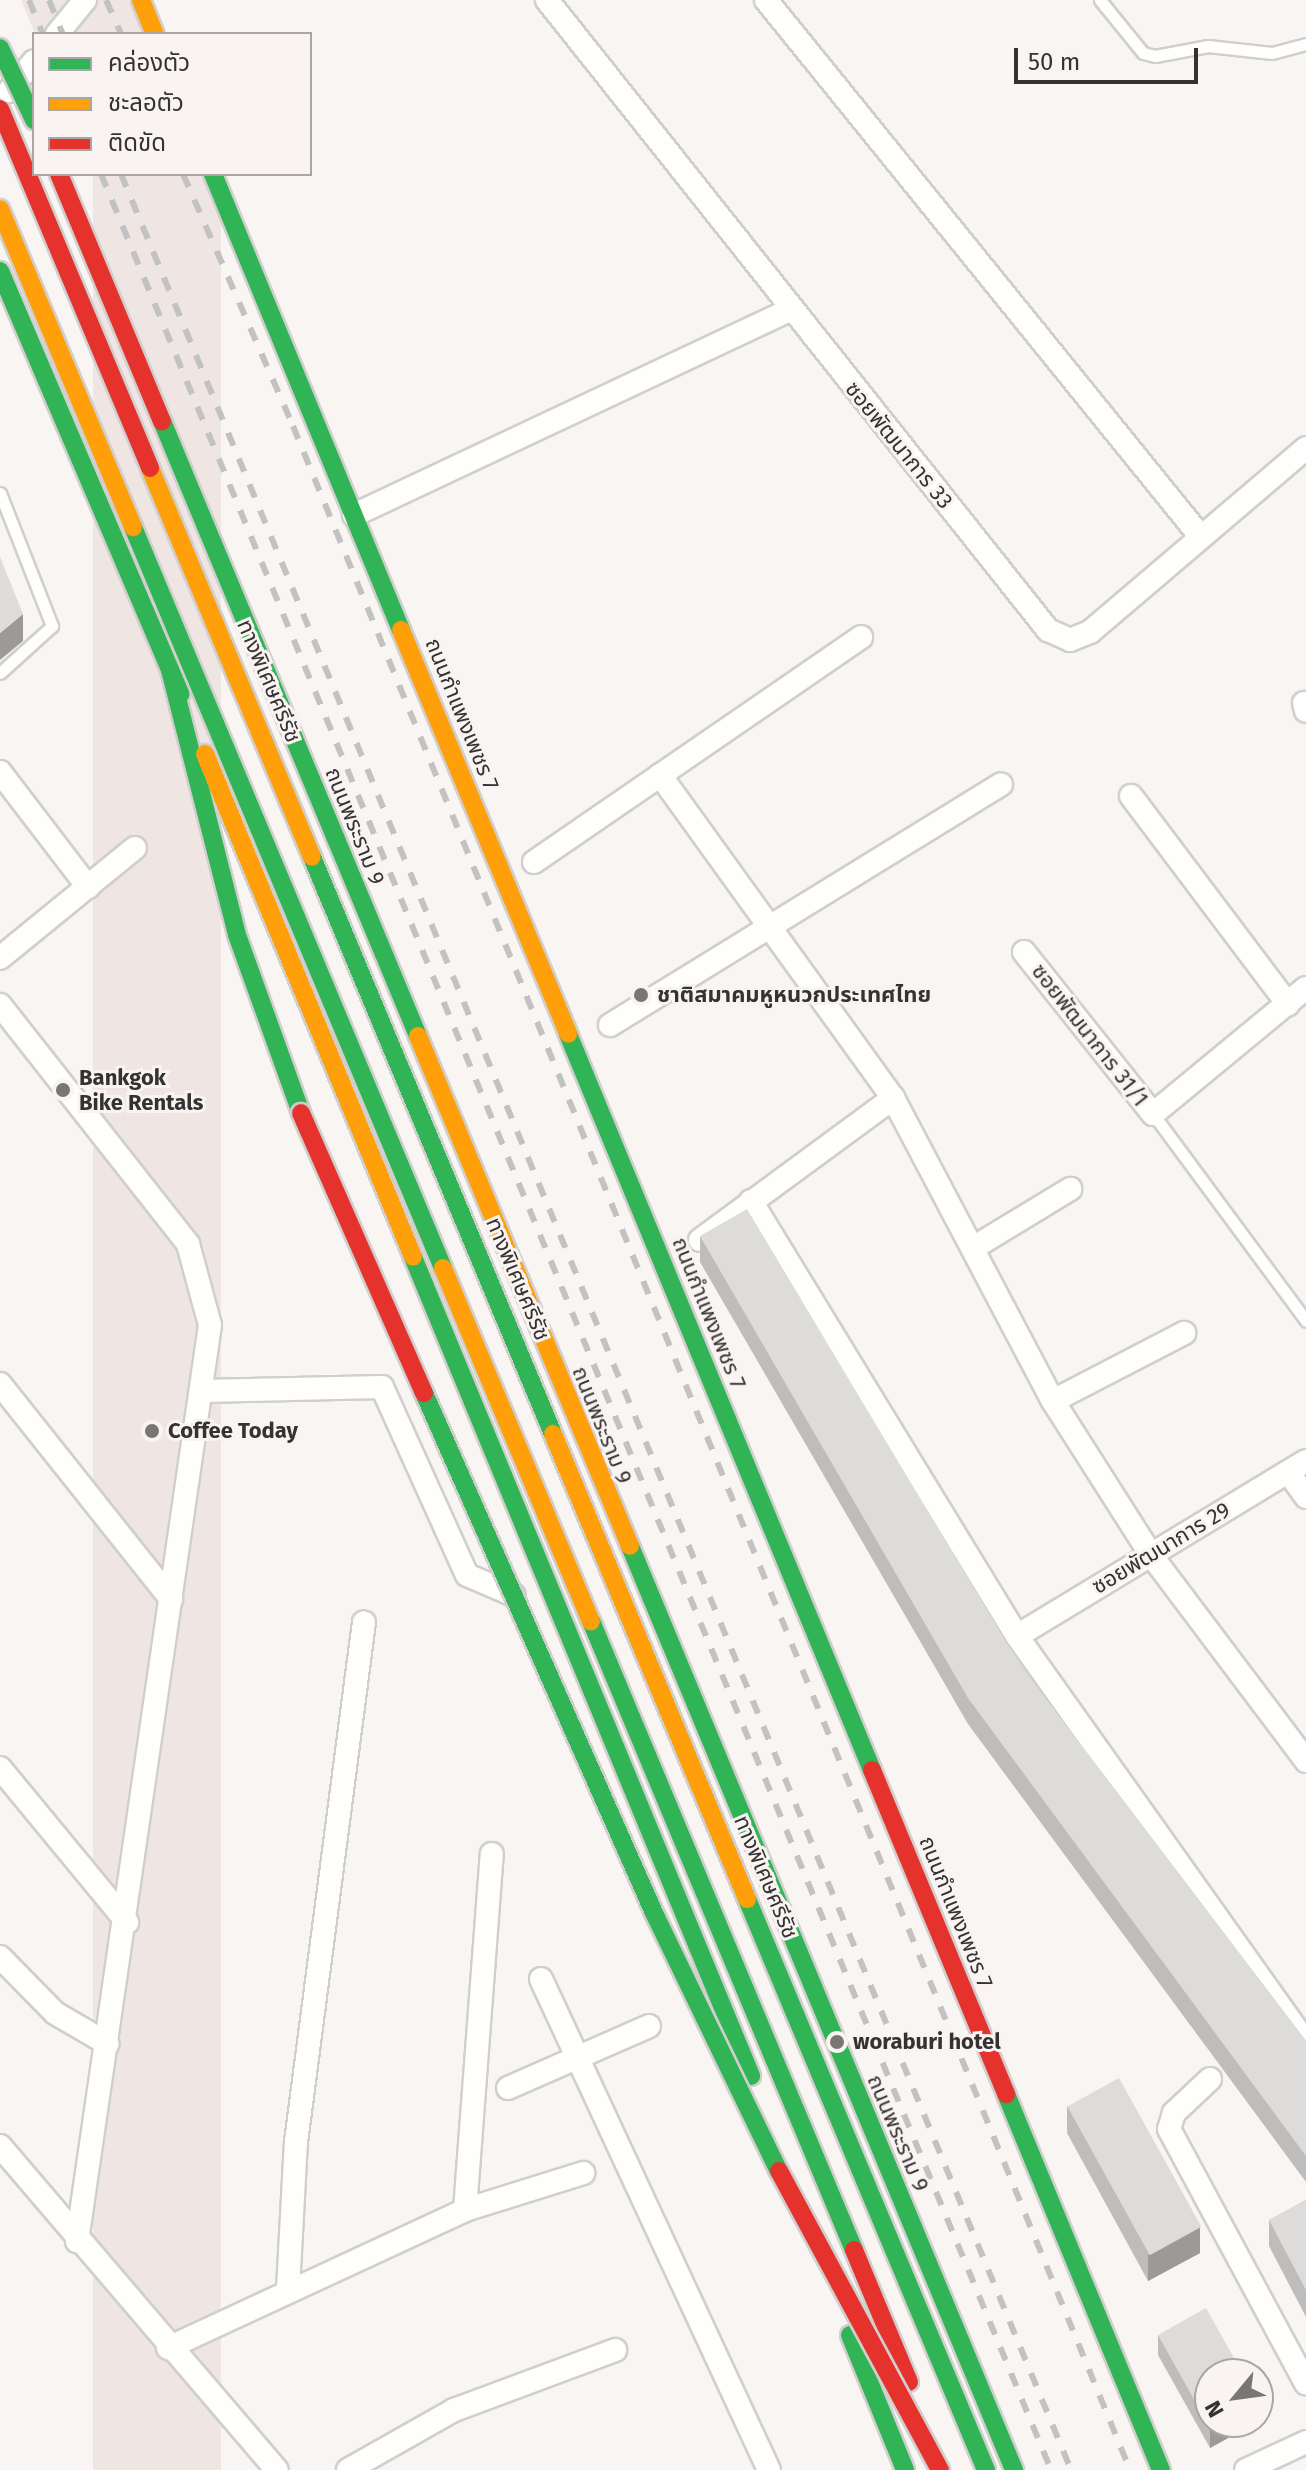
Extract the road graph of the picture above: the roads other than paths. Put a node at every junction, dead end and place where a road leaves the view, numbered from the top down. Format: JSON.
{"nodes":[{"id":1,"x":85,"y":0,"type":"edge"},
{"id":2,"x":141,"y":0,"type":"edge"},
{"id":3,"x":547,"y":0,"type":"edge"},
{"id":4,"x":766,"y":0,"type":"edge"},
{"id":5,"x":1100,"y":0,"type":"edge"},
{"id":6,"x":59,"y":32,"type":"edge"},
{"id":7,"x":154,"y":32,"type":"edge"},
{"id":8,"x":1306,"y":44,"type":"edge"},
{"id":9,"x":0,"y":48,"type":"edge"},
{"id":10,"x":32,"y":63,"type":"edge"},
{"id":11,"x":0,"y":102,"type":"edge"},
{"id":12,"x":0,"y":109,"type":"edge"},
{"id":13,"x":32,"y":116,"type":"edge"},
{"id":14,"x":60,"y":176,"type":"edge"},
{"id":15,"x":214,"y":176,"type":"edge"},
{"id":16,"x":0,"y":209,"type":"edge"},
{"id":17,"x":0,"y":271,"type":"edge"},
{"id":18,"x":790,"y":310,"type":"junction"},
{"id":19,"x":1306,"y":448,"type":"edge"},
{"id":20,"x":0,"y":493,"type":"edge"},
{"id":21,"x":354,"y":515,"type":"junction"},
{"id":22,"x":1200,"y":536,"type":"junction"},
{"id":23,"x":861,"y":637,"type":"dead end"},
{"id":24,"x":170,"y":670,"type":"junction"},
{"id":25,"x":0,"y":673,"type":"edge"},
{"id":26,"x":0,"y":772,"type":"edge"},
{"id":27,"x":660,"y":775,"type":"junction"},
{"id":28,"x":1001,"y":784,"type":"dead end"},
{"id":29,"x":1131,"y":796,"type":"dead end"},
{"id":30,"x":135,"y":848,"type":"dead end"},
{"id":31,"x":534,"y":862,"type":"dead end"},
{"id":32,"x":88,"y":887,"type":"junction"},
{"id":33,"x":770,"y":926,"type":"junction"},
{"id":34,"x":1024,"y":952,"type":"dead end"},
{"id":35,"x":0,"y":958,"type":"edge"},
{"id":36,"x":1306,"y":988,"type":"edge"},
{"id":37,"x":1288,"y":1004,"type":"junction"},
{"id":38,"x":0,"y":1005,"type":"edge"},
{"id":39,"x":610,"y":1025,"type":"dead end"},
{"id":40,"x":893,"y":1098,"type":"junction"},
{"id":41,"x":1153,"y":1114,"type":"junction"},
{"id":42,"x":1070,"y":1189,"type":"dead end"},
{"id":43,"x":751,"y":1201,"type":"junction"},
{"id":44,"x":700,"y":1240,"type":"edge"},
{"id":45,"x":973,"y":1248,"type":"junction"},
{"id":46,"x":1306,"y":1321,"type":"edge"},
{"id":47,"x":1184,"y":1333,"type":"dead end"},
{"id":48,"x":0,"y":1384,"type":"edge"},
{"id":49,"x":203,"y":1391,"type":"junction"},
{"id":50,"x":1053,"y":1401,"type":"junction"},
{"id":51,"x":1297,"y":1466,"type":"edge"},
{"id":52,"x":1306,"y":1497,"type":"edge"},
{"id":53,"x":1151,"y":1555,"type":"junction"},
{"id":54,"x":171,"y":1599,"type":"junction"},
{"id":55,"x":563,"y":1617,"type":"junction"},
{"id":56,"x":364,"y":1622,"type":"dead end"},
{"id":57,"x":1017,"y":1636,"type":"junction"},
{"id":58,"x":1306,"y":1761,"type":"edge"},
{"id":59,"x":0,"y":1768,"type":"edge"},
{"id":60,"x":492,"y":1854,"type":"dead end"},
{"id":61,"x":127,"y":1922,"type":"junction"},
{"id":62,"x":0,"y":1957,"type":"edge"},
{"id":63,"x":541,"y":1979,"type":"dead end"},
{"id":64,"x":649,"y":2026,"type":"dead end"},
{"id":65,"x":1306,"y":2042,"type":"edge"},
{"id":66,"x":108,"y":2044,"type":"junction"},
{"id":67,"x":579,"y":2056,"type":"junction"},
{"id":68,"x":1210,"y":2079,"type":"dead end"},
{"id":69,"x":508,"y":2088,"type":"dead end"},
{"id":70,"x":0,"y":2146,"type":"edge"},
{"id":71,"x":583,"y":2173,"type":"dead end"},
{"id":72,"x":465,"y":2210,"type":"junction"},
{"id":73,"x":77,"y":2241,"type":"junction"},
{"id":74,"x":288,"y":2289,"type":"junction"},
{"id":75,"x":168,"y":2348,"type":"junction"},
{"id":76,"x":615,"y":2350,"type":"dead end"},
{"id":77,"x":1306,"y":2383,"type":"edge"},
{"id":78,"x":1306,"y":2442,"type":"edge"},
{"id":79,"x":277,"y":2470,"type":"edge"},
{"id":80,"x":348,"y":2470,"type":"edge"},
{"id":81,"x":769,"y":2470,"type":"edge"},
{"id":82,"x":905,"y":2470,"type":"edge"},
{"id":83,"x":940,"y":2470,"type":"edge"},
{"id":84,"x":946,"y":2470,"type":"edge"},
{"id":85,"x":986,"y":2470,"type":"edge"},
{"id":86,"x":1014,"y":2470,"type":"edge"},
{"id":87,"x":1161,"y":2470,"type":"edge"},
{"id":88,"x":1246,"y":2470,"type":"edge"}],
"edges":[{"from":1,"to":6,"type":"street"},
{"from":2,"to":7,"type":"main road"},
{"from":3,"to":18,"type":"street","name":"ซอยพัฒนาการ 33"},
{"from":4,"to":22,"type":"street"},
{"from":5,"to":8,"type":"lane"},
{"from":9,"to":13,"type":"main road","bridge":true},
{"from":10,"to":11,"type":"street"},
{"from":12,"to":85,"type":"main road","name":"ทางพิเศษศรีรัช"},
{"from":14,"to":86,"type":"main road","name":"ถนนพระราม 9"},
{"from":15,"to":21,"type":"main road","name":"ถนนกำแพงเพชร 7"},
{"from":16,"to":84,"type":"main road"},
{"from":17,"to":24,"type":"main road"},
{"from":18,"to":21,"type":"street"},
{"from":18,"to":22,"type":"street","name":"ซอยพัฒนาการ 33"},
{"from":19,"to":22,"type":"street","name":"ซอยพัฒนาการ 33"},
{"from":20,"to":25,"type":"lane"},
{"from":21,"to":87,"type":"main road","name":"ถนนกำแพงเพชร 7"},
{"from":23,"to":27,"type":"street"},
{"from":24,"to":55,"type":"main road"},
{"from":24,"to":83,"type":"main road","bridge":true},
{"from":26,"to":32,"type":"street"},
{"from":27,"to":31,"type":"street"},
{"from":27,"to":33,"type":"street"},
{"from":28,"to":33,"type":"street"},
{"from":29,"to":37,"type":"street"},
{"from":30,"to":32,"type":"street"},
{"from":32,"to":35,"type":"street"},
{"from":33,"to":39,"type":"street"},
{"from":33,"to":40,"type":"street"},
{"from":34,"to":41,"type":"street","name":"ซอยพัฒนาการ 31/1"},
{"from":36,"to":37,"type":"street","name":"ซอยพัฒนาการ 31/1"},
{"from":37,"to":41,"type":"street","name":"ซอยพัฒนาการ 31/1"},
{"from":38,"to":49,"type":"street"},
{"from":40,"to":43,"type":"street"},
{"from":40,"to":45,"type":"street"},
{"from":41,"to":46,"type":"lane"},
{"from":42,"to":45,"type":"street"},
{"from":43,"to":44,"type":"street"},
{"from":43,"to":57,"type":"street"},
{"from":45,"to":50,"type":"street"},
{"from":47,"to":50,"type":"street"},
{"from":48,"to":54,"type":"street"},
{"from":49,"to":54,"type":"street"},
{"from":49,"to":55,"type":"street"},
{"from":50,"to":53,"type":"street"},
{"from":51,"to":52,"type":"street"},
{"from":51,"to":53,"type":"street","name":"ซอยพัฒนาการ 29"},
{"from":53,"to":57,"type":"street","name":"ซอยพัฒนาการ 29"},
{"from":53,"to":58,"type":"street"},
{"from":54,"to":61,"type":"street"},
{"from":55,"to":82,"type":"main road"},
{"from":56,"to":74,"type":"street"},
{"from":57,"to":65,"type":"street"},
{"from":59,"to":61,"type":"street"},
{"from":60,"to":72,"type":"street"},
{"from":61,"to":66,"type":"street"},
{"from":62,"to":66,"type":"street"},
{"from":63,"to":67,"type":"street"},
{"from":64,"to":67,"type":"street"},
{"from":66,"to":73,"type":"street"},
{"from":67,"to":69,"type":"street"},
{"from":67,"to":81,"type":"street"},
{"from":68,"to":77,"type":"street"},
{"from":70,"to":73,"type":"street"},
{"from":71,"to":72,"type":"street"},
{"from":72,"to":74,"type":"street"},
{"from":73,"to":75,"type":"street"},
{"from":74,"to":75,"type":"street"},
{"from":75,"to":79,"type":"street"},
{"from":76,"to":80,"type":"street"},
{"from":78,"to":88,"type":"street"}]}
